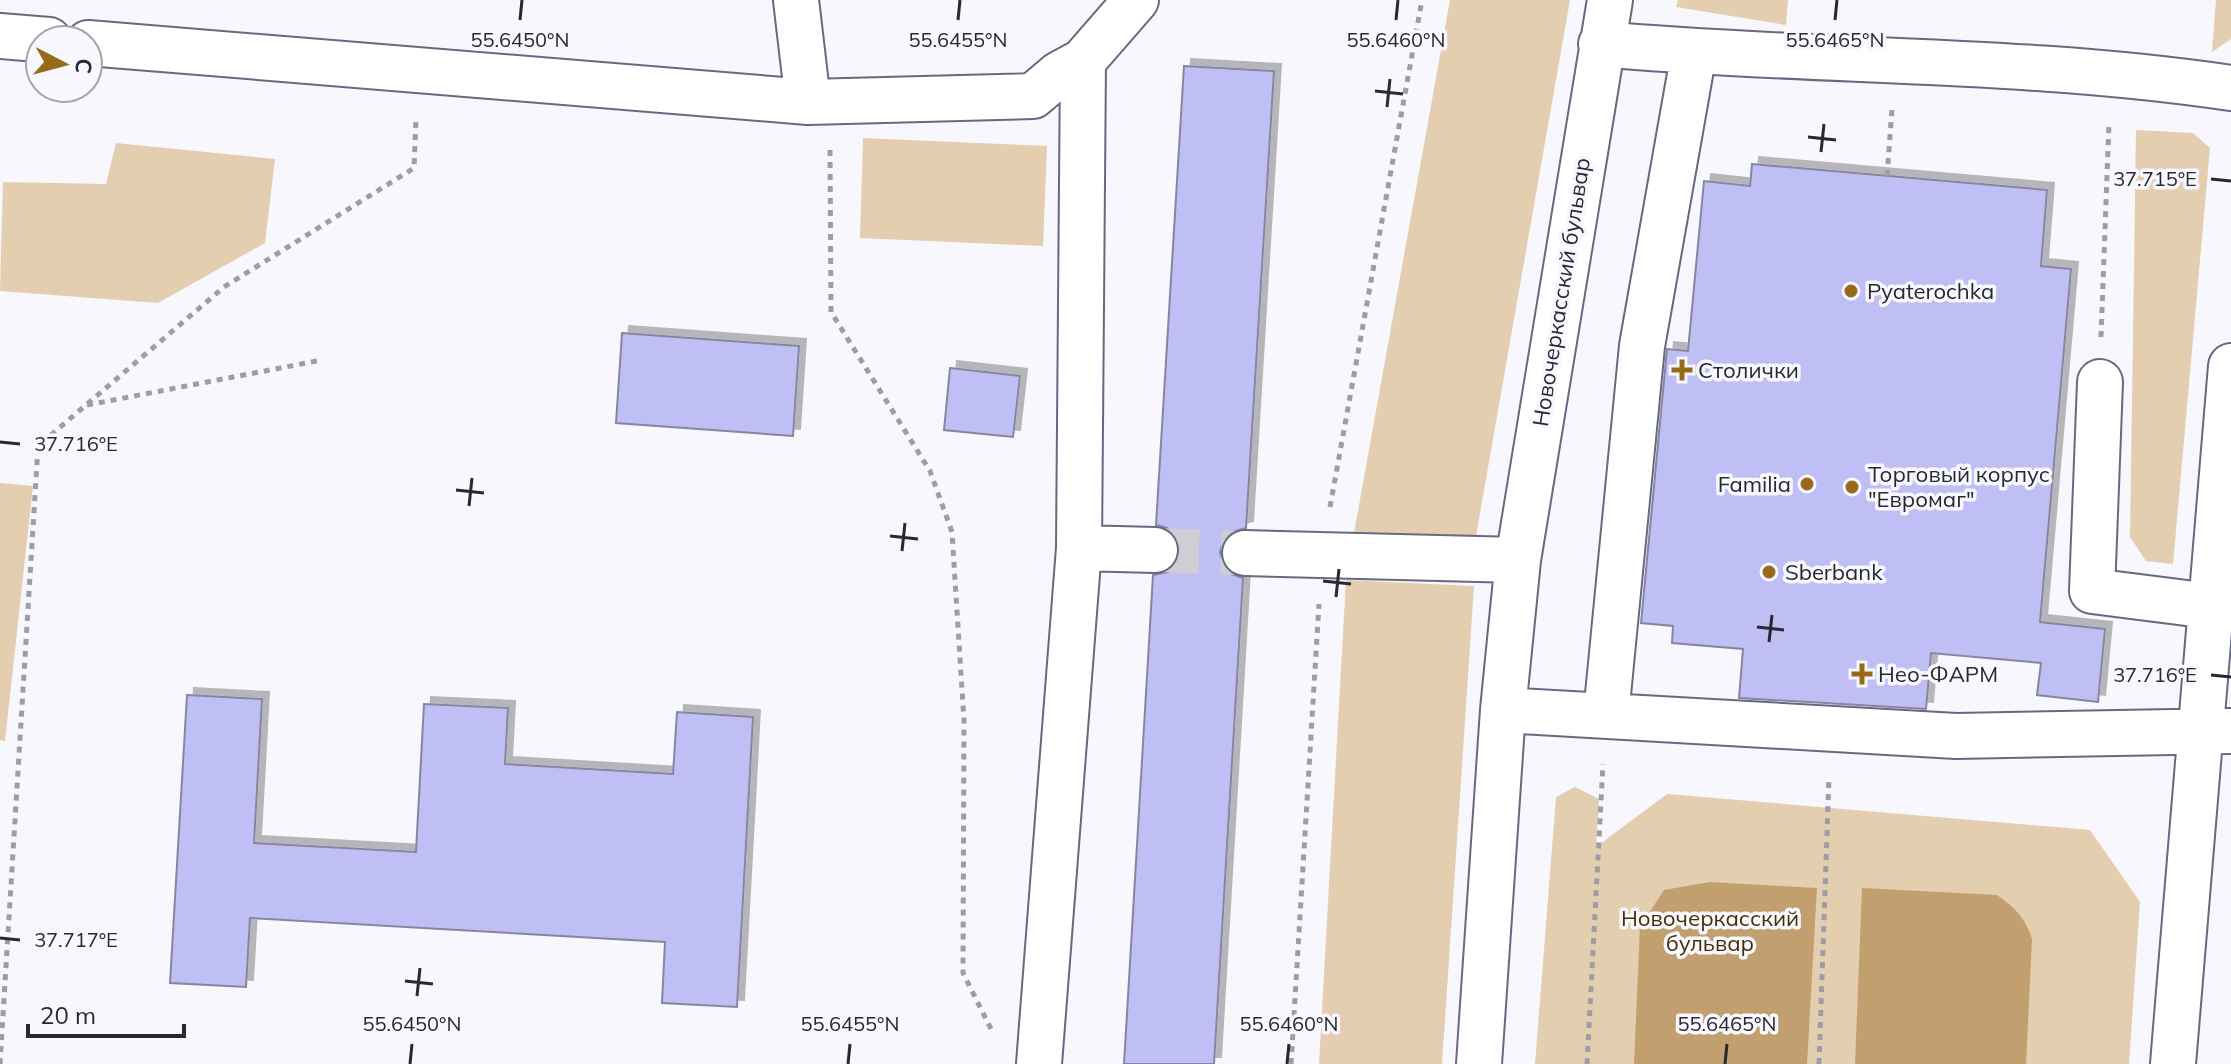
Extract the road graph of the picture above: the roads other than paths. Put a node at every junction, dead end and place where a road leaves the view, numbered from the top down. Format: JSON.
{"nodes":[{"id":1,"x":796,"y":0,"type":"edge"},
{"id":2,"x":1136,"y":0,"type":"edge"},
{"id":3,"x":1610,"y":0,"type":"edge"},
{"id":4,"x":0,"y":36,"type":"edge"},
{"id":5,"x":24,"y":38,"type":"edge"},
{"id":6,"x":104,"y":44,"type":"edge"},
{"id":7,"x":1601,"y":44,"type":"junction"},
{"id":8,"x":1694,"y":52,"type":"junction"},
{"id":9,"x":1083,"y":61,"type":"junction"},
{"id":10,"x":2231,"y":88,"type":"edge"},
{"id":11,"x":818,"y":101,"type":"junction"},
{"id":12,"x":2231,"y":366,"type":"edge"},
{"id":13,"x":2100,"y":382,"type":"road end"},
{"id":14,"x":1079,"y":548,"type":"junction"},
{"id":15,"x":1155,"y":550,"type":"tunnel mouth"},
{"id":16,"x":1245,"y":553,"type":"tunnel mouth"},
{"id":17,"x":1518,"y":560,"type":"junction"},
{"id":18,"x":2210,"y":606,"type":"junction"},
{"id":19,"x":1503,"y":710,"type":"junction"},
{"id":20,"x":1606,"y":715,"type":"junction"},
{"id":21,"x":2215,"y":731,"type":"edge"},
{"id":22,"x":1039,"y":1064,"type":"edge"},
{"id":23,"x":1479,"y":1064,"type":"edge"},
{"id":24,"x":2173,"y":1064,"type":"edge"}],
"edges":[{"from":1,"to":11,"type":"street"},
{"from":2,"to":9,"type":"street"},
{"from":3,"to":7,"type":"street","name":"Новочеркасский бульвар"},
{"from":4,"to":5,"type":"street"},
{"from":6,"to":11,"type":"street"},
{"from":7,"to":8,"type":"street"},
{"from":7,"to":17,"type":"street","name":"Новочеркасский бульвар"},
{"from":8,"to":10,"type":"street"},
{"from":8,"to":20,"type":"street"},
{"from":9,"to":11,"type":"street"},
{"from":9,"to":14,"type":"street"},
{"from":12,"to":18,"type":"street"},
{"from":13,"to":18,"type":"street"},
{"from":14,"to":15,"type":"street"},
{"from":14,"to":22,"type":"street"},
{"from":16,"to":17,"type":"street"},
{"from":17,"to":19,"type":"street","name":"Новочеркасский бульвар"},
{"from":18,"to":21,"type":"street"},
{"from":19,"to":20,"type":"street"},
{"from":19,"to":23,"type":"street","name":"Новочеркасский бульвар"},
{"from":20,"to":21,"type":"street"},
{"from":21,"to":24,"type":"street"}]}
